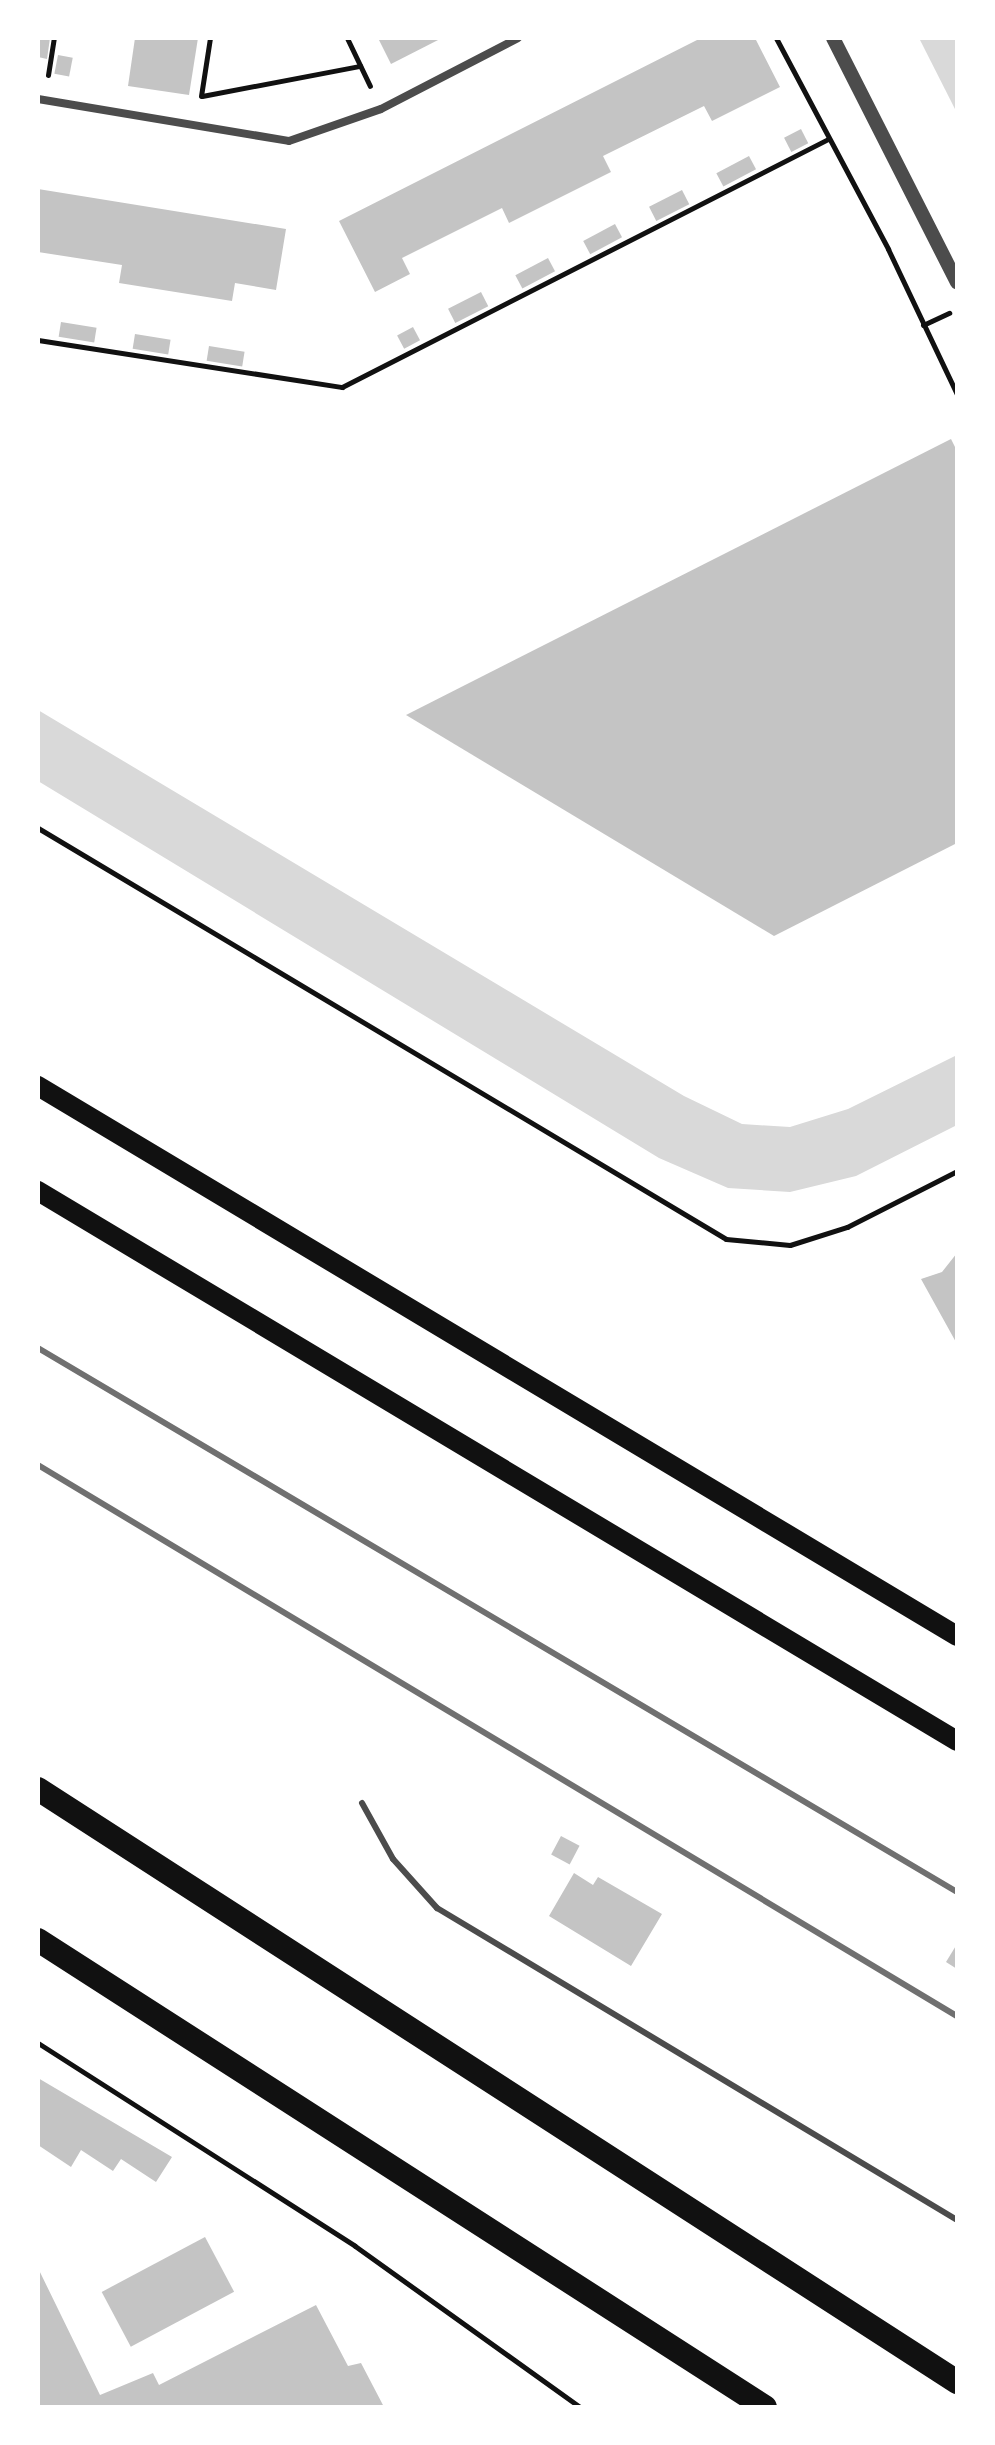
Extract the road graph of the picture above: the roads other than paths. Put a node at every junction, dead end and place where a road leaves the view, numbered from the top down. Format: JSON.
{"nodes":[{"id":1,"x":518,"y":38,"type":"edge"},
{"id":2,"x":833,"y":38,"type":"edge"},
{"id":3,"x":38,"y":99,"type":"edge"},
{"id":4,"x":957,"y":282,"type":"edge"},
{"id":5,"x":38,"y":1086,"type":"edge"},
{"id":6,"x":38,"y":1191,"type":"edge"},
{"id":7,"x":957,"y":1636,"type":"edge"},
{"id":8,"x":957,"y":1741,"type":"edge"},
{"id":9,"x":38,"y":1789,"type":"edge"},
{"id":10,"x":362,"y":1803,"type":"dead end"},
{"id":11,"x":38,"y":1940,"type":"edge"},
{"id":12,"x":957,"y":2220,"type":"edge"},
{"id":13,"x":957,"y":2382,"type":"edge"},
{"id":14,"x":765,"y":2407,"type":"edge"}],
"edges":[{"from":1,"to":3,"type":"street"},
{"from":2,"to":4,"type":"street"},
{"from":5,"to":7,"type":"main road"},
{"from":6,"to":8,"type":"main road"},
{"from":9,"to":13,"type":"highway"},
{"from":10,"to":12,"type":"lane"},
{"from":11,"to":14,"type":"highway"}]}
